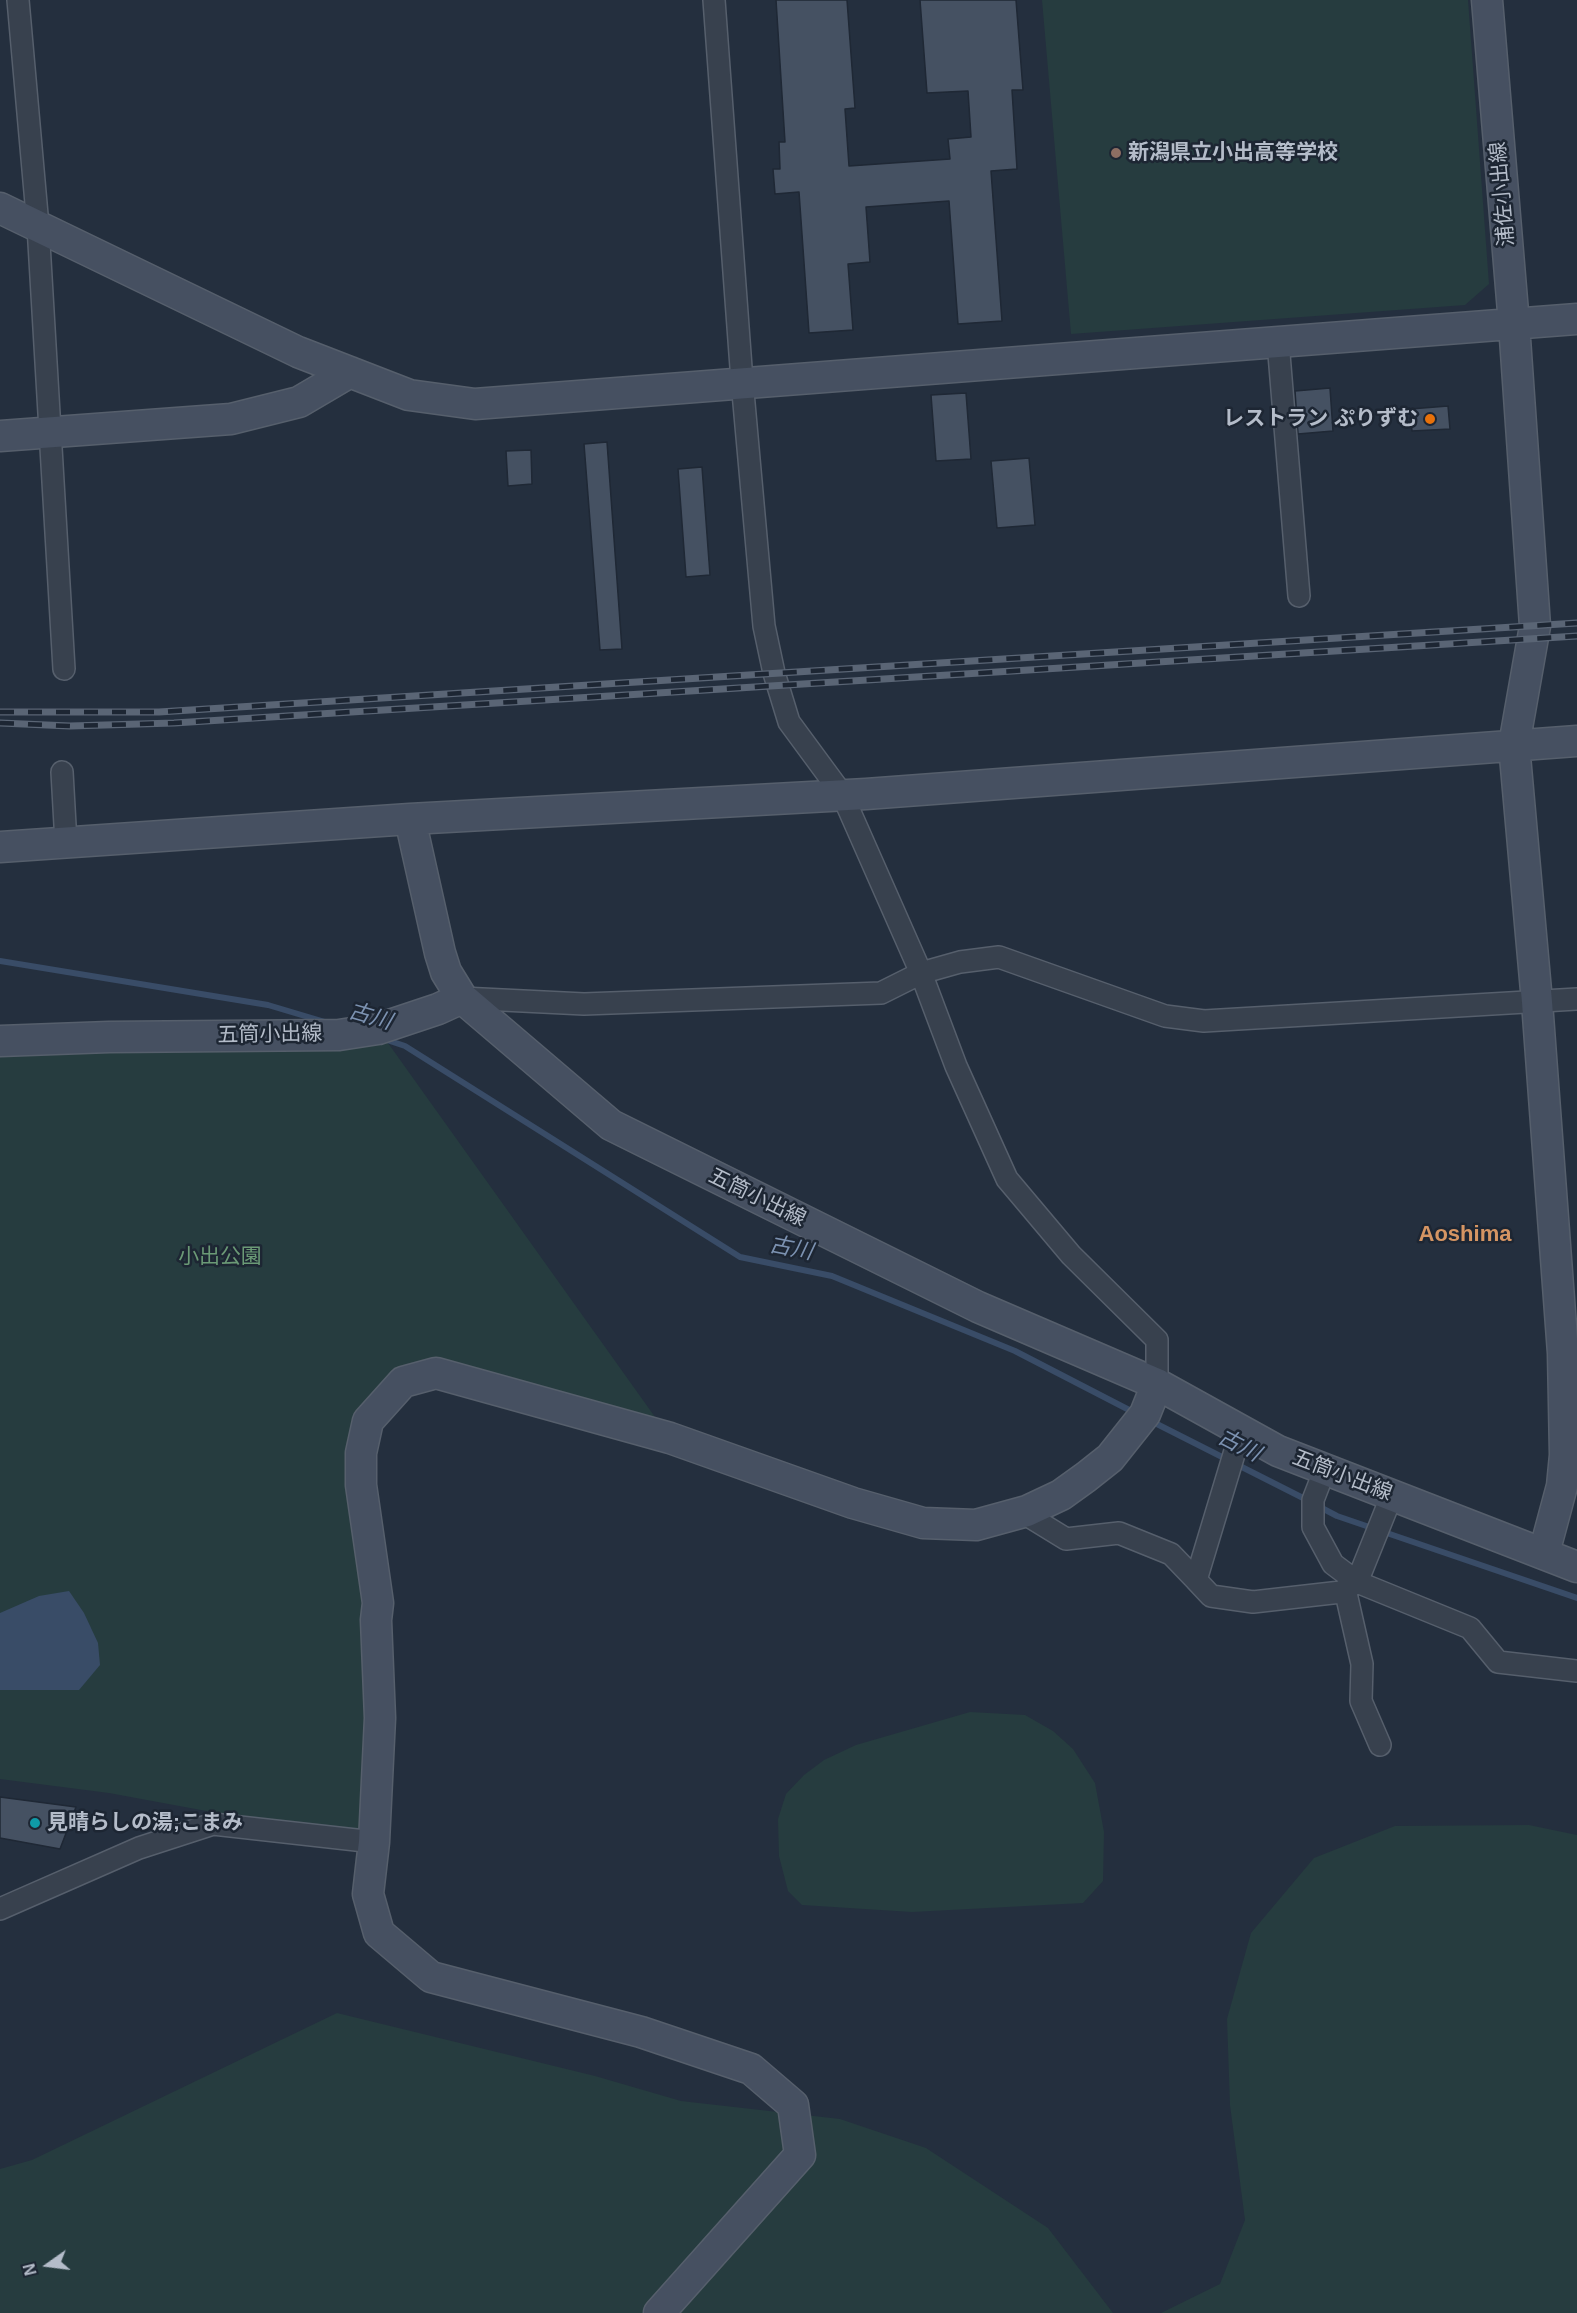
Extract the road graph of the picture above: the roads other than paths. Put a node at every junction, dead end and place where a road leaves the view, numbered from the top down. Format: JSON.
{"nodes":[{"id":1,"x":18,"y":0,"type":"edge"},
{"id":2,"x":714,"y":0,"type":"edge"},
{"id":3,"x":1487,"y":0,"type":"edge"},
{"id":4,"x":0,"y":208,"type":"edge"},
{"id":5,"x":38,"y":226,"type":"junction"},
{"id":6,"x":1577,"y":318,"type":"edge"},
{"id":7,"x":1514,"y":324,"type":"junction"},
{"id":8,"x":1278,"y":342,"type":"junction"},
{"id":9,"x":350,"y":372,"type":"junction"},
{"id":10,"x":742,"y":381,"type":"junction"},
{"id":11,"x":51,"y":430,"type":"junction"},
{"id":12,"x":0,"y":436,"type":"edge"},
{"id":13,"x":1299,"y":596,"type":"dead end"},
{"id":14,"x":64,"y":669,"type":"dead end"},
{"id":15,"x":1577,"y":741,"type":"edge"},
{"id":16,"x":1514,"y":745,"type":"junction"},
{"id":17,"x":62,"y":772,"type":"dead end"},
{"id":18,"x":842,"y":794,"type":"junction"},
{"id":19,"x":410,"y":819,"type":"junction"},
{"id":20,"x":66,"y":843,"type":"junction"},
{"id":21,"x":0,"y":847,"type":"edge"},
{"id":22,"x":921,"y":973,"type":"junction"},
{"id":23,"x":462,"y":998,"type":"junction"},
{"id":24,"x":1577,"y":999,"type":"edge"},
{"id":25,"x":1537,"y":1002,"type":"junction"},
{"id":26,"x":0,"y":1041,"type":"edge"},
{"id":27,"x":1157,"y":1384,"type":"junction"},
{"id":28,"x":1241,"y":1431,"type":"junction"},
{"id":29,"x":1325,"y":1469,"type":"junction"},
{"id":30,"x":1392,"y":1495,"type":"junction"},
{"id":31,"x":1022,"y":1512,"type":"junction"},
{"id":32,"x":1544,"y":1553,"type":"junction"},
{"id":33,"x":1577,"y":1568,"type":"edge"},
{"id":34,"x":1196,"y":1580,"type":"junction"},
{"id":35,"x":1351,"y":1586,"type":"junction"},
{"id":36,"x":1577,"y":1671,"type":"edge"},
{"id":37,"x":1380,"y":1745,"type":"dead end"},
{"id":38,"x":374,"y":1842,"type":"junction"},
{"id":39,"x":0,"y":1909,"type":"edge"},
{"id":40,"x":659,"y":2313,"type":"edge"}],
"edges":[{"from":1,"to":5,"type":"street"},
{"from":2,"to":10,"type":"street"},
{"from":3,"to":7,"type":"street","name":"浦佐小出線"},
{"from":4,"to":5,"type":"street"},
{"from":5,"to":9,"type":"street"},
{"from":5,"to":11,"type":"street"},
{"from":6,"to":7,"type":"street"},
{"from":7,"to":8,"type":"street"},
{"from":7,"to":16,"type":"street","name":"浦佐小出線"},
{"from":8,"to":10,"type":"street"},
{"from":8,"to":13,"type":"street"},
{"from":9,"to":10,"type":"street"},
{"from":9,"to":11,"type":"street"},
{"from":10,"to":18,"type":"street"},
{"from":11,"to":12,"type":"street"},
{"from":11,"to":14,"type":"street"},
{"from":15,"to":16,"type":"street"},
{"from":16,"to":18,"type":"street"},
{"from":16,"to":25,"type":"street","name":"浦佐小出線"},
{"from":17,"to":20,"type":"street"},
{"from":18,"to":19,"type":"street"},
{"from":18,"to":22,"type":"street"},
{"from":19,"to":20,"type":"street"},
{"from":19,"to":23,"type":"street"},
{"from":20,"to":21,"type":"street"},
{"from":22,"to":23,"type":"street"},
{"from":22,"to":25,"type":"street"},
{"from":22,"to":27,"type":"street"},
{"from":23,"to":26,"type":"street","name":"五筒小出線"},
{"from":23,"to":27,"type":"street","name":"五筒小出線"},
{"from":24,"to":25,"type":"street"},
{"from":25,"to":32,"type":"street","name":"浦佐小出線"},
{"from":27,"to":28,"type":"street","name":"五筒小出線"},
{"from":27,"to":31,"type":"street"},
{"from":28,"to":29,"type":"street","name":"五筒小出線"},
{"from":28,"to":34,"type":"street"},
{"from":29,"to":30,"type":"street","name":"五筒小出線"},
{"from":29,"to":35,"type":"street"},
{"from":30,"to":32,"type":"street","name":"五筒小出線"},
{"from":30,"to":35,"type":"street"},
{"from":31,"to":34,"type":"street"},
{"from":31,"to":38,"type":"street"},
{"from":32,"to":33,"type":"street","name":"五筒小出線"},
{"from":34,"to":35,"type":"street"},
{"from":35,"to":36,"type":"street"},
{"from":35,"to":37,"type":"street"},
{"from":38,"to":39,"type":"street"},
{"from":38,"to":40,"type":"street"}]}
